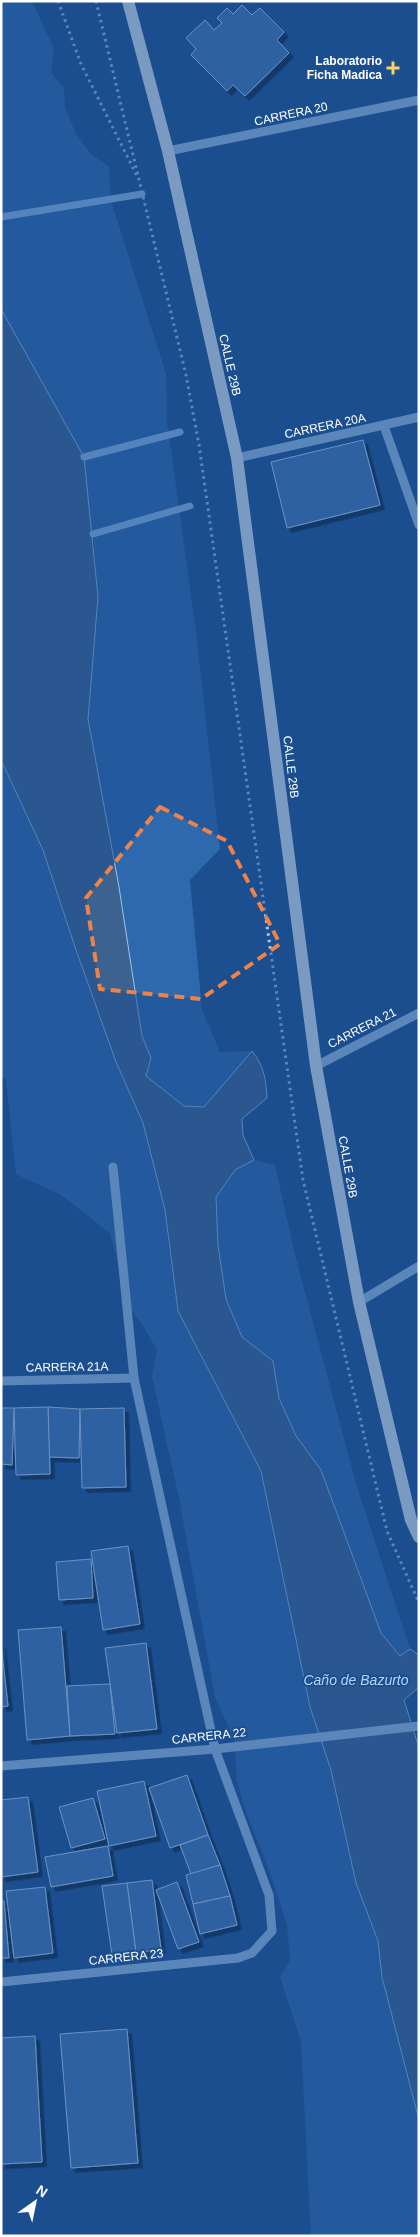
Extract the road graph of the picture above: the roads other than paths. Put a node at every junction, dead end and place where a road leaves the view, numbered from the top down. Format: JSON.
{"nodes":[{"id":1,"x":128,"y":1,"type":"edge"},
{"id":2,"x":419,"y":100,"type":"edge"},
{"id":3,"x":168,"y":151,"type":"junction"},
{"id":4,"x":419,"y":417,"type":"edge"},
{"id":5,"x":384,"y":426,"type":"junction"},
{"id":6,"x":237,"y":458,"type":"junction"},
{"id":7,"x":419,"y":526,"type":"edge"},
{"id":8,"x":419,"y":1013,"type":"edge"},
{"id":9,"x":316,"y":1066,"type":"junction"},
{"id":10,"x":113,"y":1167,"type":"dead end"},
{"id":11,"x":419,"y":1266,"type":"edge"},
{"id":12,"x":359,"y":1302,"type":"junction"},
{"id":13,"x":134,"y":1378,"type":"junction"},
{"id":14,"x":1,"y":1381,"type":"edge"},
{"id":15,"x":415,"y":1518,"type":"edge"},
{"id":16,"x":419,"y":1537,"type":"edge"},
{"id":17,"x":419,"y":1726,"type":"edge"},
{"id":18,"x":215,"y":1749,"type":"junction"},
{"id":19,"x":1,"y":1766,"type":"edge"},
{"id":20,"x":1,"y":1982,"type":"edge"}],
"edges":[{"from":1,"to":3,"type":"main road","name":"CALLE 29B"},
{"from":2,"to":3,"type":"street","name":"CARRERA 20"},
{"from":3,"to":6,"type":"main road","name":"CALLE 29B"},
{"from":4,"to":5,"type":"street","name":"CARRERA 20A"},
{"from":5,"to":6,"type":"street","name":"CARRERA 20A"},
{"from":5,"to":7,"type":"street"},
{"from":6,"to":9,"type":"main road","name":"CALLE 29B"},
{"from":8,"to":9,"type":"street","name":"CARRERA 21"},
{"from":9,"to":12,"type":"main road","name":"CALLE 29B"},
{"from":10,"to":13,"type":"street"},
{"from":11,"to":12,"type":"street"},
{"from":12,"to":15,"type":"main road","name":"CALLE 29B"},
{"from":13,"to":14,"type":"street","name":"CARRERA 21A"},
{"from":13,"to":18,"type":"street"},
{"from":15,"to":16,"type":"main road","name":"CALLE 29B"},
{"from":17,"to":18,"type":"street","name":"CARRERA 22"},
{"from":18,"to":19,"type":"street","name":"CARRERA 22"},
{"from":18,"to":20,"type":"street","name":"CARRERA 23"}]}
